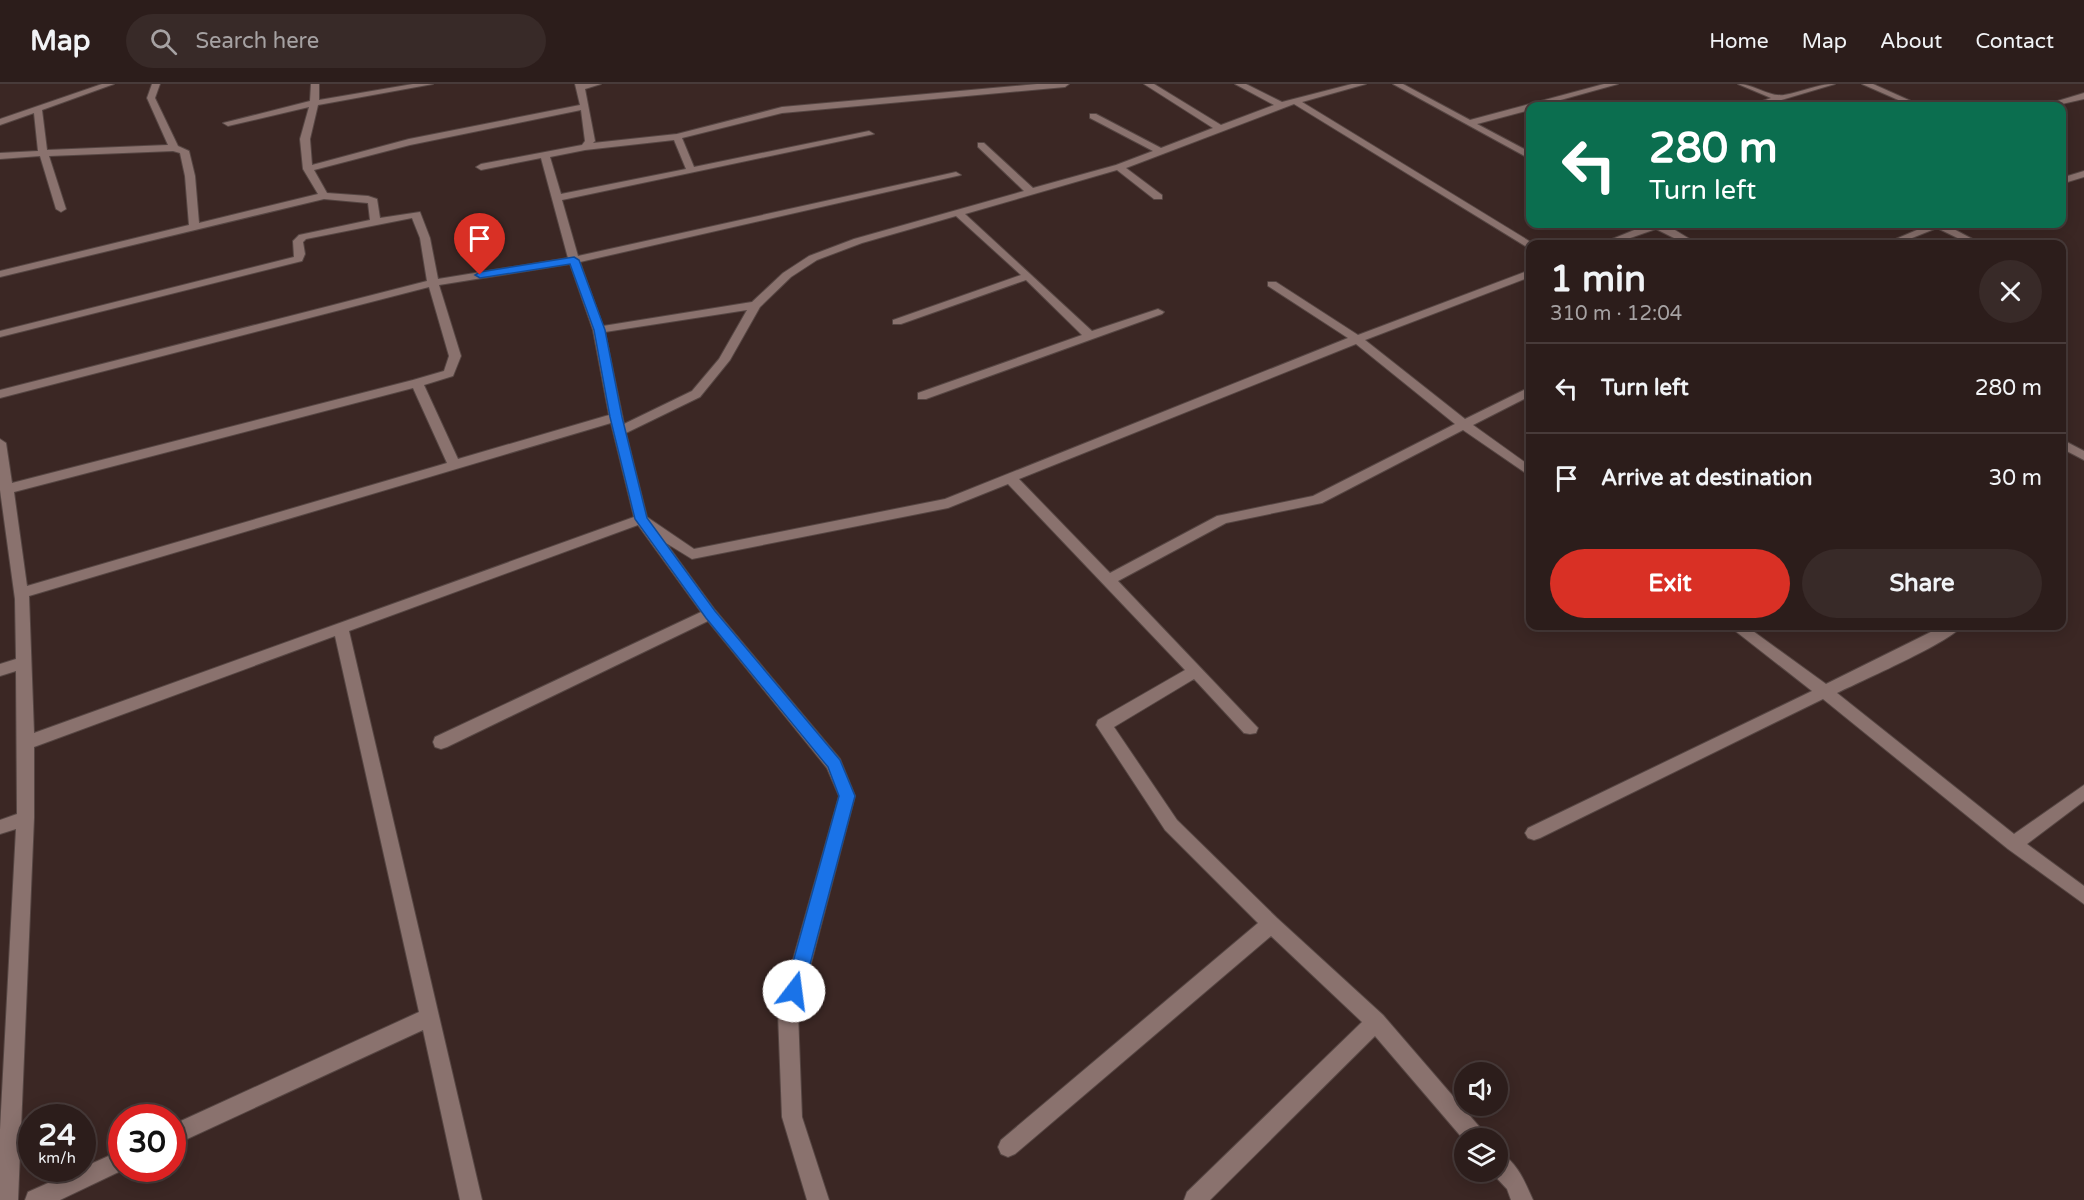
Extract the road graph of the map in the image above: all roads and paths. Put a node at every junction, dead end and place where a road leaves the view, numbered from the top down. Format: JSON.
{"nodes":[{"id":1,"x":110,"y":84,"type":"edge"},
{"id":2,"x":156,"y":84,"type":"edge"},
{"id":3,"x":315,"y":84,"type":"edge"},
{"id":4,"x":429,"y":84,"type":"edge"},
{"id":5,"x":597,"y":84,"type":"edge"},
{"id":6,"x":951,"y":84,"type":"edge"},
{"id":7,"x":1065,"y":84,"type":"edge"},
{"id":8,"x":1148,"y":84,"type":"edge"},
{"id":9,"x":1239,"y":84,"type":"edge"},
{"id":10,"x":1362,"y":84,"type":"edge"},
{"id":11,"x":1397,"y":84,"type":"edge"},
{"id":12,"x":1614,"y":84,"type":"edge"},
{"id":13,"x":1742,"y":84,"type":"edge"},
{"id":14,"x":1831,"y":84,"type":"edge"},
{"id":15,"x":1866,"y":84,"type":"edge"},
{"id":16,"x":579,"y":86,"type":"edge"},
{"id":17,"x":965,"y":94,"type":"junction"},
{"id":18,"x":2084,"y":96,"type":"edge"},
{"id":19,"x":1782,"y":98,"type":"junction"},
{"id":20,"x":1296,"y":102,"type":"junction"},
{"id":21,"x":1548,"y":102,"type":"edge"},
{"id":22,"x":1768,"y":102,"type":"edge"},
{"id":23,"x":1909,"y":102,"type":"edge"},
{"id":24,"x":2060,"y":102,"type":"edge"},
{"id":25,"x":314,"y":103,"type":"junction"},
{"id":26,"x":1281,"y":105,"type":"junction"},
{"id":27,"x":585,"y":107,"type":"junction"},
{"id":28,"x":1526,"y":108,"type":"edge"},
{"id":29,"x":38,"y":110,"type":"junction"},
{"id":30,"x":1093,"y":116,"type":"dead end"},
{"id":31,"x":0,"y":122,"type":"edge"},
{"id":32,"x":228,"y":123,"type":"dead end"},
{"id":33,"x":1470,"y":123,"type":"junction"},
{"id":34,"x":1221,"y":129,"type":"junction"},
{"id":35,"x":868,"y":134,"type":"dead end"},
{"id":36,"x":676,"y":137,"type":"junction"},
{"id":37,"x":981,"y":145,"type":"dead end"},
{"id":38,"x":585,"y":147,"type":"junction"},
{"id":39,"x":174,"y":148,"type":"junction"},
{"id":40,"x":43,"y":152,"type":"junction"},
{"id":41,"x":1161,"y":152,"type":"junction"},
{"id":42,"x":1526,"y":154,"type":"edge"},
{"id":43,"x":0,"y":156,"type":"edge"},
{"id":44,"x":544,"y":156,"type":"junction"},
{"id":45,"x":482,"y":167,"type":"dead end"},
{"id":46,"x":1119,"y":167,"type":"junction"},
{"id":47,"x":308,"y":169,"type":"junction"},
{"id":48,"x":691,"y":170,"type":"junction"},
{"id":49,"x":2084,"y":174,"type":"edge"},
{"id":50,"x":956,"y":175,"type":"dead end"},
{"id":51,"x":2066,"y":179,"type":"edge"},
{"id":52,"x":1031,"y":192,"type":"junction"},
{"id":53,"x":324,"y":196,"type":"junction"},
{"id":54,"x":1158,"y":197,"type":"dead end"},
{"id":55,"x":555,"y":198,"type":"junction"},
{"id":56,"x":61,"y":209,"type":"dead end"},
{"id":57,"x":958,"y":213,"type":"junction"},
{"id":58,"x":375,"y":222,"type":"junction"},
{"id":59,"x":194,"y":227,"type":"junction"},
{"id":60,"x":1647,"y":228,"type":"edge"},
{"id":61,"x":1664,"y":228,"type":"edge"},
{"id":62,"x":1928,"y":228,"type":"edge"},
{"id":63,"x":1946,"y":228,"type":"edge"},
{"id":64,"x":1615,"y":240,"type":"edge"},
{"id":65,"x":1686,"y":240,"type":"edge"},
{"id":66,"x":1899,"y":240,"type":"edge"},
{"id":67,"x":1969,"y":240,"type":"edge"},
{"id":68,"x":1526,"y":244,"type":"edge"},
{"id":69,"x":574,"y":260,"type":"junction"},
{"id":70,"x":0,"y":274,"type":"edge"},
{"id":71,"x":1526,"y":275,"type":"edge"},
{"id":72,"x":1028,"y":276,"type":"junction"},
{"id":73,"x":433,"y":283,"type":"junction"},
{"id":74,"x":1272,"y":284,"type":"dead end"},
{"id":75,"x":755,"y":305,"type":"junction"},
{"id":76,"x":1158,"y":312,"type":"dead end"},
{"id":77,"x":897,"y":322,"type":"dead end"},
{"id":78,"x":599,"y":330,"type":"junction"},
{"id":79,"x":0,"y":334,"type":"edge"},
{"id":80,"x":1090,"y":336,"type":"junction"},
{"id":81,"x":1357,"y":339,"type":"junction"},
{"id":82,"x":417,"y":383,"type":"junction"},
{"id":83,"x":1526,"y":393,"type":"edge"},
{"id":84,"x":0,"y":394,"type":"edge"},
{"id":85,"x":922,"y":396,"type":"dead end"},
{"id":86,"x":616,"y":417,"type":"junction"},
{"id":87,"x":1463,"y":424,"type":"junction"},
{"id":88,"x":620,"y":431,"type":"junction"},
{"id":89,"x":0,"y":443,"type":"edge"},
{"id":90,"x":2066,"y":446,"type":"edge"},
{"id":91,"x":2084,"y":456,"type":"edge"},
{"id":92,"x":454,"y":465,"type":"junction"},
{"id":93,"x":1526,"y":469,"type":"edge"},
{"id":94,"x":1011,"y":479,"type":"junction"},
{"id":95,"x":6,"y":489,"type":"junction"},
{"id":96,"x":641,"y":519,"type":"junction"},
{"id":97,"x":6,"y":528,"type":"edge"},
{"id":98,"x":1108,"y":580,"type":"junction"},
{"id":99,"x":21,"y":592,"type":"junction"},
{"id":100,"x":710,"y":614,"type":"junction"},
{"id":101,"x":341,"y":628,"type":"junction"},
{"id":102,"x":1741,"y":630,"type":"edge"},
{"id":103,"x":1939,"y":630,"type":"edge"},
{"id":104,"x":24,"y":662,"type":"junction"},
{"id":105,"x":0,"y":670,"type":"edge"},
{"id":106,"x":1196,"y":670,"type":"junction"},
{"id":107,"x":1824,"y":692,"type":"junction"},
{"id":108,"x":1250,"y":728,"type":"dead end"},
{"id":109,"x":441,"y":742,"type":"dead end"},
{"id":110,"x":26,"y":743,"type":"junction"},
{"id":111,"x":2084,"y":792,"type":"edge"},
{"id":112,"x":25,"y":818,"type":"junction"},
{"id":113,"x":0,"y":827,"type":"edge"},
{"id":114,"x":1534,"y":833,"type":"dead end"},
{"id":115,"x":2014,"y":844,"type":"junction"},
{"id":116,"x":2084,"y":896,"type":"edge"},
{"id":117,"x":1271,"y":924,"type":"junction"},
{"id":118,"x":430,"y":1017,"type":"junction"},
{"id":119,"x":1376,"y":1022,"type":"junction"},
{"id":120,"x":1467,"y":1128,"type":"edge"},
{"id":121,"x":186,"y":1130,"type":"edge"},
{"id":122,"x":1008,"y":1147,"type":"dead end"},
{"id":123,"x":108,"y":1167,"type":"edge"},
{"id":124,"x":1508,"y":1175,"type":"edge"},
{"id":125,"x":7,"y":1200,"type":"edge"},
{"id":126,"x":36,"y":1200,"type":"edge"},
{"id":127,"x":471,"y":1200,"type":"edge"},
{"id":128,"x":818,"y":1200,"type":"edge"},
{"id":129,"x":1195,"y":1200,"type":"edge"},
{"id":130,"x":1522,"y":1200,"type":"edge"}],
"edges":[{"from":1,"to":29,"type":"street"},
{"from":2,"to":39,"type":"street"},
{"from":3,"to":25,"type":"street"},
{"from":4,"to":25,"type":"street"},
{"from":5,"to":16,"type":"street"},
{"from":6,"to":17,"type":"street"},
{"from":7,"to":17,"type":"street"},
{"from":8,"to":34,"type":"street"},
{"from":9,"to":26,"type":"street"},
{"from":10,"to":20,"type":"street"},
{"from":11,"to":33,"type":"street"},
{"from":12,"to":21,"type":"street"},
{"from":13,"to":19,"type":"street"},
{"from":14,"to":19,"type":"street"},
{"from":15,"to":23,"type":"street"},
{"from":16,"to":27,"type":"street"},
{"from":17,"to":36,"type":"street"},
{"from":18,"to":24,"type":"street"},
{"from":19,"to":22,"type":"street"},
{"from":20,"to":26,"type":"street"},
{"from":20,"to":68,"type":"street"},
{"from":25,"to":32,"type":"street"},
{"from":25,"to":47,"type":"street"},
{"from":26,"to":34,"type":"street"},
{"from":27,"to":38,"type":"street"},
{"from":27,"to":47,"type":"street"},
{"from":28,"to":33,"type":"street"},
{"from":29,"to":31,"type":"street"},
{"from":29,"to":40,"type":"street"},
{"from":30,"to":41,"type":"street"},
{"from":33,"to":42,"type":"street"},
{"from":34,"to":41,"type":"street"},
{"from":35,"to":48,"type":"street"},
{"from":36,"to":38,"type":"street"},
{"from":36,"to":48,"type":"street"},
{"from":37,"to":52,"type":"street"},
{"from":38,"to":44,"type":"street"},
{"from":39,"to":40,"type":"street"},
{"from":39,"to":59,"type":"street"},
{"from":40,"to":43,"type":"street"},
{"from":40,"to":56,"type":"street"},
{"from":41,"to":46,"type":"street"},
{"from":44,"to":45,"type":"street"},
{"from":44,"to":55,"type":"street"},
{"from":46,"to":52,"type":"street"},
{"from":46,"to":54,"type":"street"},
{"from":47,"to":53,"type":"street"},
{"from":48,"to":55,"type":"street"},
{"from":49,"to":51,"type":"street"},
{"from":50,"to":69,"type":"street"},
{"from":52,"to":57,"type":"street"},
{"from":53,"to":58,"type":"street"},
{"from":53,"to":59,"type":"street"},
{"from":55,"to":69,"type":"street"},
{"from":57,"to":72,"type":"street"},
{"from":57,"to":75,"type":"street"},
{"from":58,"to":73,"type":"street"},
{"from":58,"to":79,"type":"street"},
{"from":59,"to":70,"type":"street"},
{"from":60,"to":64,"type":"street"},
{"from":61,"to":65,"type":"street"},
{"from":62,"to":66,"type":"street"},
{"from":63,"to":67,"type":"street"},
{"from":69,"to":73,"type":"street"},
{"from":69,"to":78,"type":"street"},
{"from":71,"to":81,"type":"street"},
{"from":72,"to":77,"type":"street"},
{"from":72,"to":80,"type":"street"},
{"from":73,"to":82,"type":"street"},
{"from":73,"to":84,"type":"street"},
{"from":74,"to":81,"type":"street"},
{"from":75,"to":78,"type":"street"},
{"from":75,"to":88,"type":"street"},
{"from":76,"to":80,"type":"street"},
{"from":78,"to":86,"type":"street"},
{"from":80,"to":85,"type":"street"},
{"from":81,"to":87,"type":"street"},
{"from":81,"to":94,"type":"street"},
{"from":82,"to":92,"type":"street"},
{"from":82,"to":95,"type":"street"},
{"from":83,"to":87,"type":"street"},
{"from":86,"to":88,"type":"street"},
{"from":86,"to":92,"type":"street"},
{"from":87,"to":93,"type":"street"},
{"from":87,"to":98,"type":"street"},
{"from":88,"to":96,"type":"street"},
{"from":89,"to":95,"type":"street"},
{"from":90,"to":91,"type":"street"},
{"from":92,"to":99,"type":"street"},
{"from":94,"to":96,"type":"street"},
{"from":94,"to":98,"type":"street"},
{"from":95,"to":97,"type":"street"},
{"from":96,"to":100,"type":"street"},
{"from":96,"to":101,"type":"street"},
{"from":97,"to":99,"type":"street"},
{"from":98,"to":106,"type":"street"},
{"from":99,"to":104,"type":"street"},
{"from":100,"to":109,"type":"street"},
{"from":100,"to":128,"type":"street"},
{"from":101,"to":110,"type":"street"},
{"from":101,"to":118,"type":"street"},
{"from":102,"to":107,"type":"street"},
{"from":103,"to":107,"type":"street"},
{"from":104,"to":105,"type":"street"},
{"from":104,"to":110,"type":"street"},
{"from":106,"to":108,"type":"street"},
{"from":106,"to":117,"type":"street"},
{"from":107,"to":114,"type":"street"},
{"from":107,"to":115,"type":"street"},
{"from":110,"to":112,"type":"street"},
{"from":111,"to":115,"type":"street"},
{"from":112,"to":113,"type":"street"},
{"from":112,"to":125,"type":"street"},
{"from":115,"to":116,"type":"street"},
{"from":117,"to":119,"type":"street"},
{"from":117,"to":122,"type":"street"},
{"from":118,"to":121,"type":"street"},
{"from":118,"to":127,"type":"street"},
{"from":119,"to":120,"type":"street"},
{"from":119,"to":129,"type":"street"},
{"from":123,"to":126,"type":"street"},
{"from":124,"to":130,"type":"street"}]}
